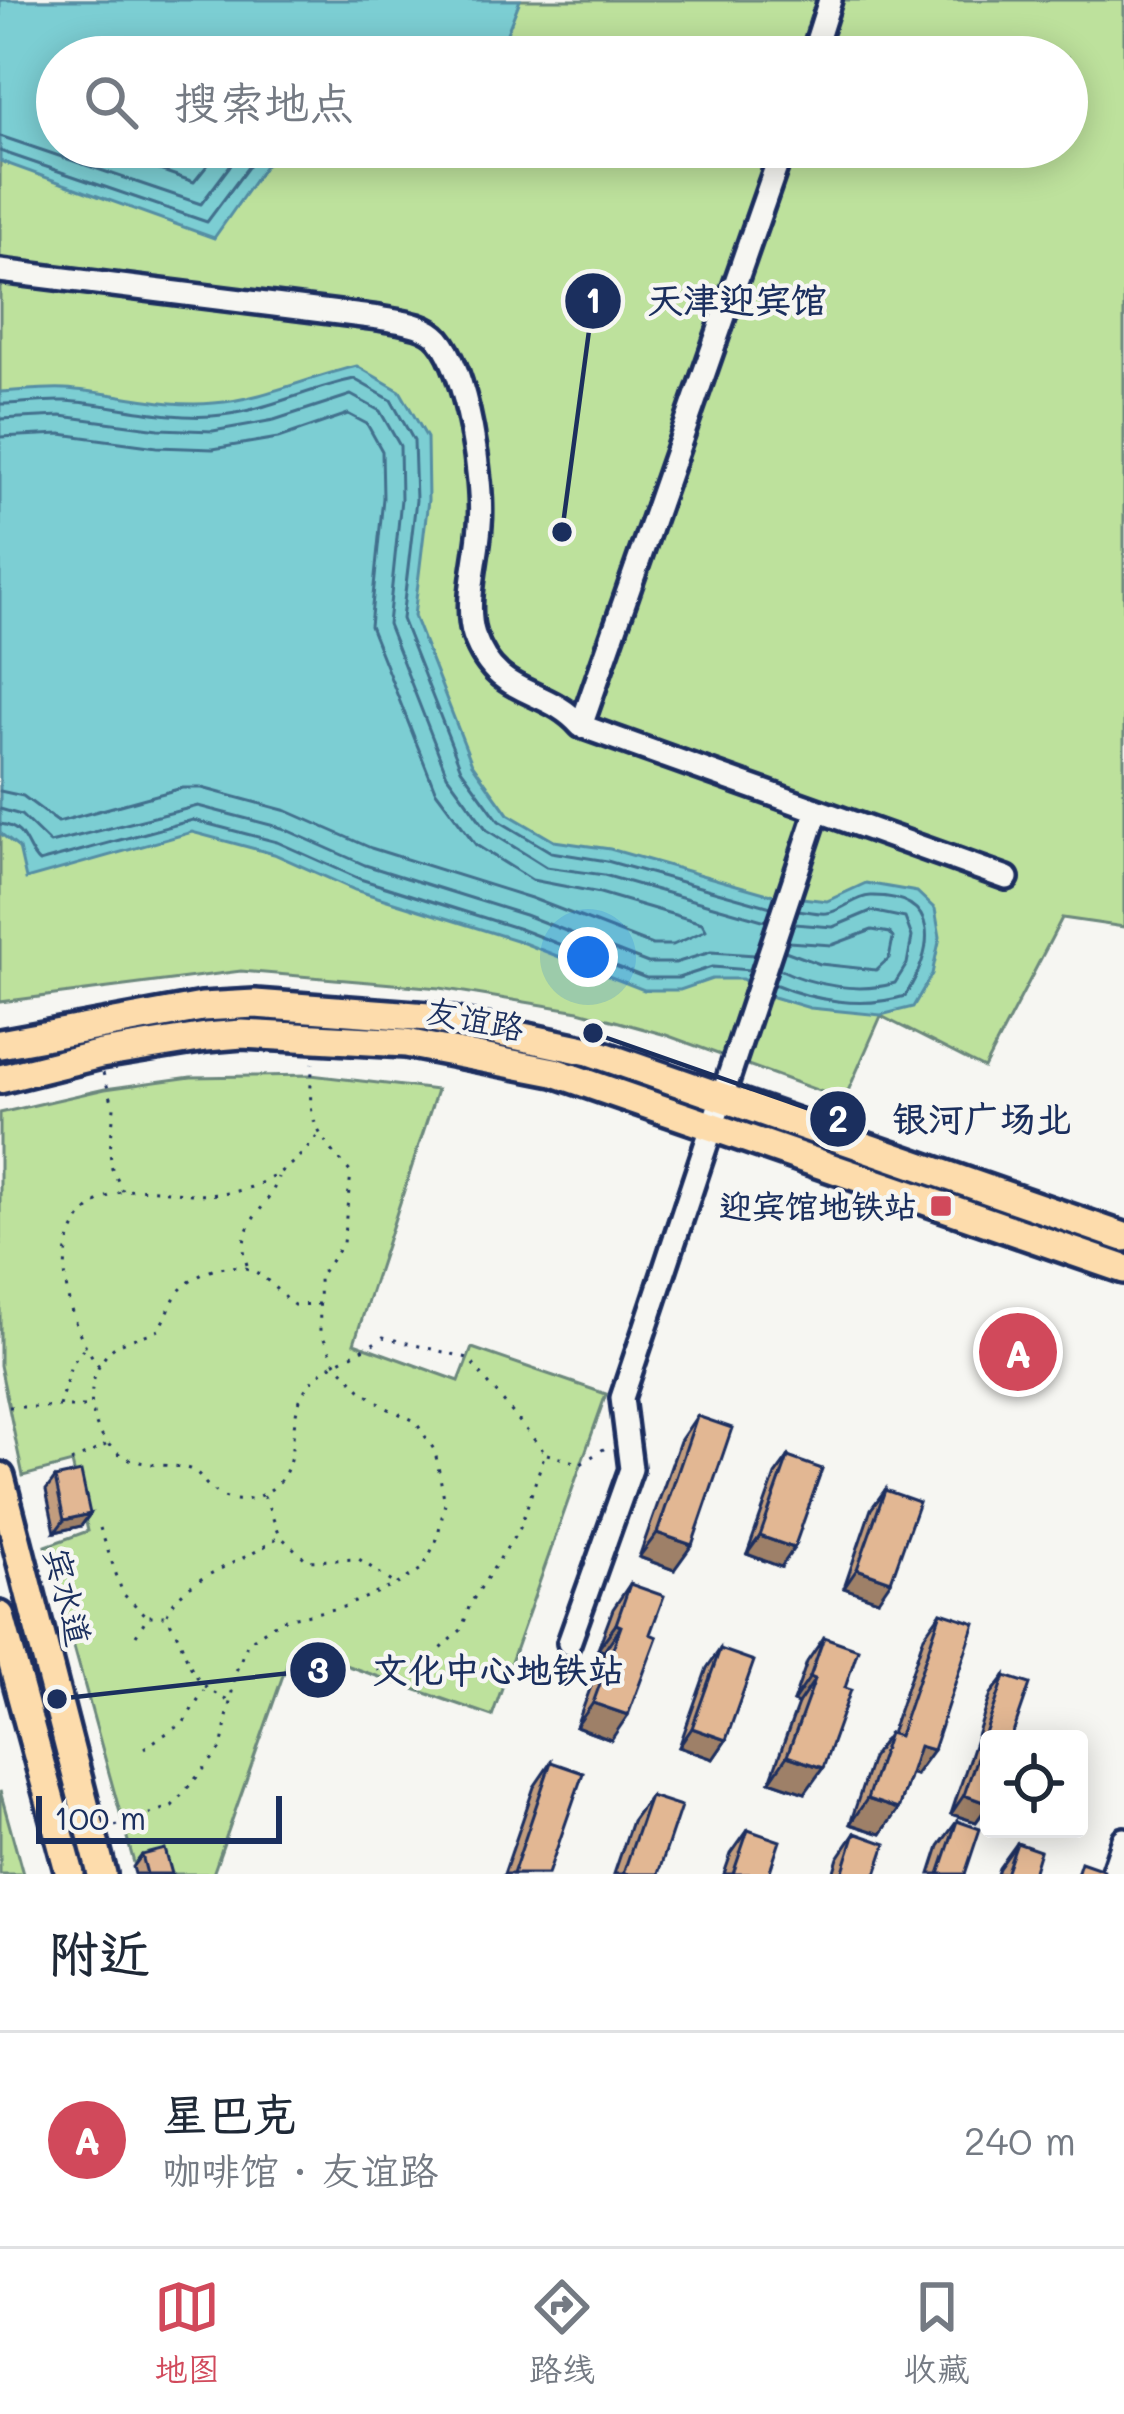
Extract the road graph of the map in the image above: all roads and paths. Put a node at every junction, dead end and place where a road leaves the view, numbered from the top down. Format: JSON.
{"nodes":[{"id":1,"x":830,"y":0,"type":"edge"},
{"id":2,"x":819,"y":36,"type":"edge"},
{"id":3,"x":776,"y":168,"type":"edge"},
{"id":4,"x":0,"y":271,"type":"edge"},
{"id":5,"x":581,"y":726,"type":"junction"},
{"id":6,"x":817,"y":812,"type":"junction"},
{"id":7,"x":1007,"y":878,"type":"dead end"},
{"id":8,"x":316,"y":1037,"type":"junction"},
{"id":9,"x":0,"y":1044,"type":"edge"},
{"id":10,"x":101,"y":1054,"type":"junction"},
{"id":11,"x":0,"y":1078,"type":"edge"},
{"id":12,"x":724,"y":1096,"type":"junction"},
{"id":13,"x":714,"y":1128,"type":"junction"},
{"id":14,"x":318,"y":1135,"type":"junction"},
{"id":15,"x":278,"y":1175,"type":"junction"},
{"id":16,"x":123,"y":1191,"type":"junction"},
{"id":17,"x":1124,"y":1237,"type":"edge"},
{"id":18,"x":248,"y":1268,"type":"junction"},
{"id":19,"x":1124,"y":1269,"type":"edge"},
{"id":20,"x":319,"y":1304,"type":"junction"},
{"id":21,"x":84,"y":1347,"type":"junction"},
{"id":22,"x":336,"y":1363,"type":"junction"},
{"id":23,"x":100,"y":1367,"type":"junction"},
{"id":24,"x":9,"y":1407,"type":"dead end"},
{"id":25,"x":91,"y":1407,"type":"junction"},
{"id":26,"x":59,"y":1408,"type":"junction"},
{"id":27,"x":106,"y":1445,"type":"junction"},
{"id":28,"x":608,"y":1445,"type":"dead end"},
{"id":29,"x":545,"y":1454,"type":"junction"},
{"id":30,"x":71,"y":1462,"type":"dead end"},
{"id":31,"x":0,"y":1477,"type":"edge"},
{"id":32,"x":263,"y":1495,"type":"junction"},
{"id":33,"x":100,"y":1528,"type":"dead end"},
{"id":34,"x":280,"y":1536,"type":"junction"},
{"id":35,"x":396,"y":1586,"type":"junction"},
{"id":36,"x":0,"y":1616,"type":"edge"},
{"id":37,"x":148,"y":1616,"type":"junction"},
{"id":38,"x":166,"y":1616,"type":"junction"},
{"id":39,"x":136,"y":1635,"type":"dead end"},
{"id":40,"x":569,"y":1643,"type":"dead end"},
{"id":41,"x":373,"y":1673,"type":"dead end"},
{"id":42,"x":205,"y":1689,"type":"junction"},
{"id":43,"x":229,"y":1702,"type":"junction"},
{"id":44,"x":144,"y":1748,"type":"dead end"},
{"id":45,"x":112,"y":1827,"type":"dead end"},
{"id":46,"x":1124,"y":1839,"type":"edge"},
{"id":47,"x":70,"y":1874,"type":"edge"},
{"id":48,"x":102,"y":1874,"type":"edge"},
{"id":49,"x":1112,"y":1874,"type":"edge"}],
"edges":[{"from":1,"to":2,"type":"street"},
{"from":3,"to":5,"type":"street"},
{"from":4,"to":5,"type":"street"},
{"from":5,"to":6,"type":"street"},
{"from":6,"to":7,"type":"street"},
{"from":6,"to":12,"type":"street"},
{"from":8,"to":10,"type":"main road","name":"友谊路"},
{"from":8,"to":13,"type":"main road","name":"友谊路"},
{"from":8,"to":14,"type":"path"},
{"from":9,"to":12,"type":"main road","name":"友谊路"},
{"from":10,"to":11,"type":"main road","name":"友谊路"},
{"from":10,"to":16,"type":"path"},
{"from":12,"to":13,"type":"street"},
{"from":12,"to":17,"type":"main road","name":"友谊路"},
{"from":13,"to":19,"type":"main road","name":"友谊路"},
{"from":13,"to":40,"type":"street"},
{"from":14,"to":15,"type":"path"},
{"from":14,"to":20,"type":"path"},
{"from":15,"to":16,"type":"path"},
{"from":15,"to":18,"type":"path"},
{"from":16,"to":21,"type":"path"},
{"from":18,"to":20,"type":"path"},
{"from":18,"to":23,"type":"path"},
{"from":20,"to":22,"type":"path"},
{"from":21,"to":23,"type":"path"},
{"from":21,"to":26,"type":"path"},
{"from":22,"to":29,"type":"path"},
{"from":22,"to":32,"type":"path"},
{"from":22,"to":35,"type":"path"},
{"from":23,"to":25,"type":"path"},
{"from":24,"to":26,"type":"path"},
{"from":25,"to":26,"type":"path"},
{"from":25,"to":27,"type":"path"},
{"from":27,"to":30,"type":"path"},
{"from":27,"to":32,"type":"path"},
{"from":28,"to":29,"type":"path"},
{"from":29,"to":41,"type":"path"},
{"from":31,"to":48,"type":"main road","name":"宾水道"},
{"from":32,"to":34,"type":"path"},
{"from":33,"to":37,"type":"path"},
{"from":34,"to":35,"type":"path"},
{"from":34,"to":38,"type":"path"},
{"from":35,"to":43,"type":"path"},
{"from":36,"to":47,"type":"main road"},
{"from":37,"to":38,"type":"path"},
{"from":37,"to":39,"type":"path"},
{"from":38,"to":42,"type":"path"},
{"from":42,"to":43,"type":"path"},
{"from":42,"to":44,"type":"path"},
{"from":43,"to":45,"type":"path"},
{"from":46,"to":49,"type":"street"}]}
